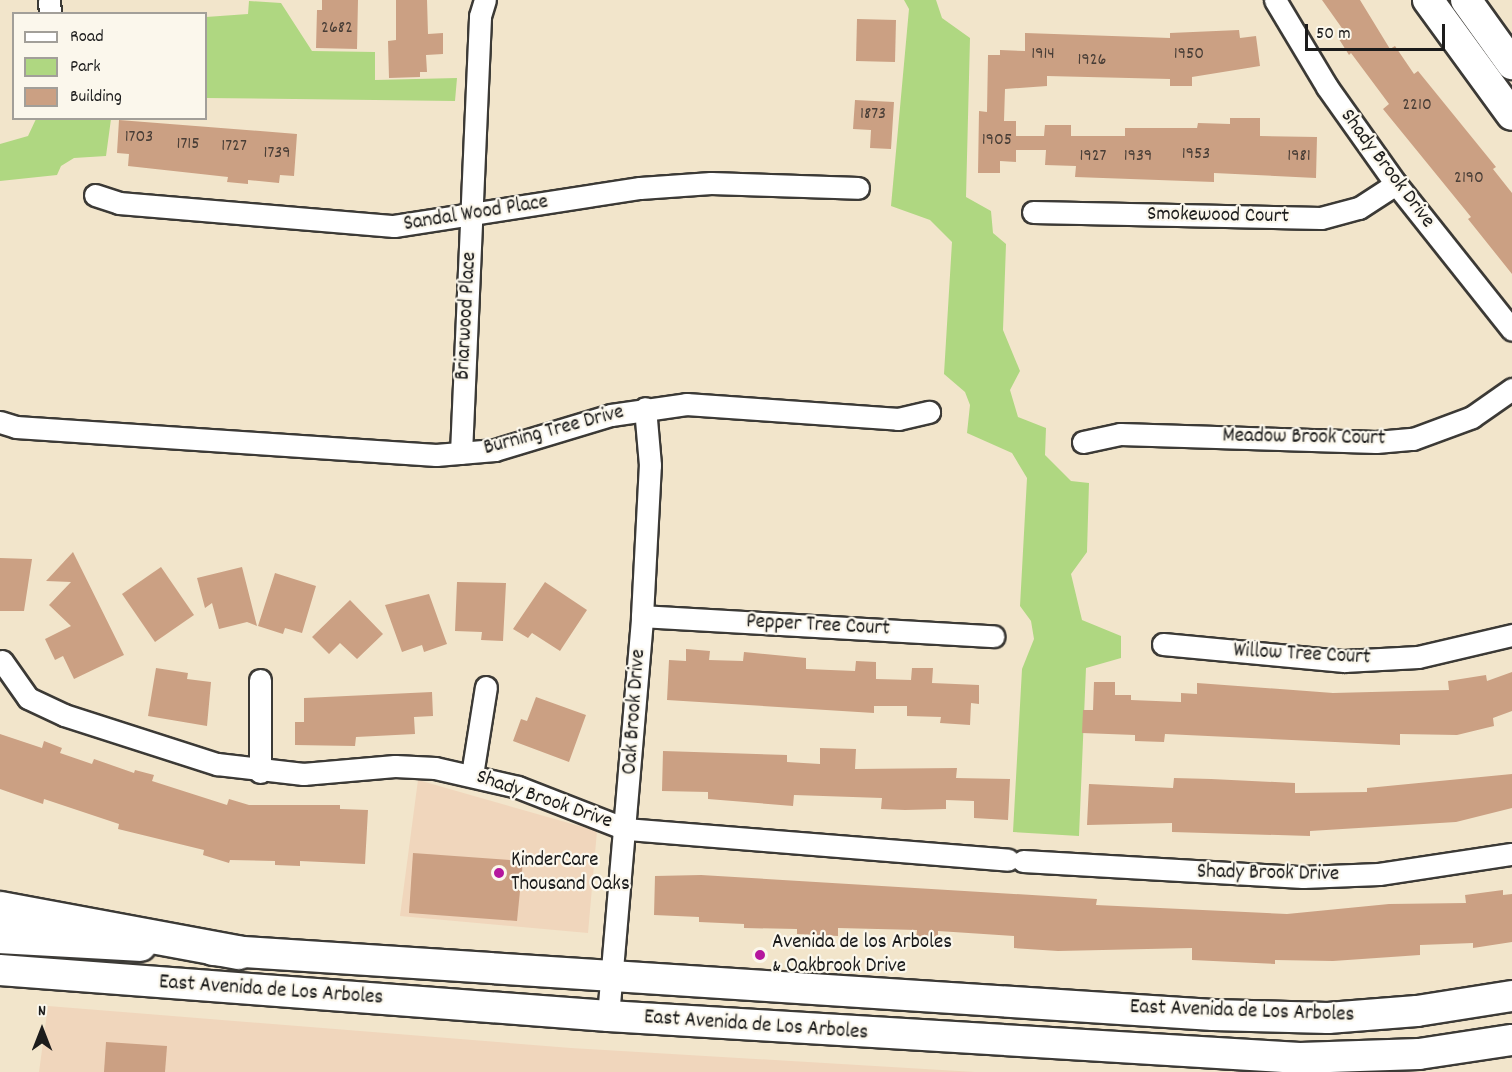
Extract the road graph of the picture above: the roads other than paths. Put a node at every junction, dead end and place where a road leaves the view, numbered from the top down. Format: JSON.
{"nodes":[{"id":1,"x":486,"y":0,"type":"edge"},
{"id":2,"x":1275,"y":0,"type":"edge"},
{"id":3,"x":1428,"y":0,"type":"edge"},
{"id":4,"x":1466,"y":0,"type":"edge"},
{"id":5,"x":1512,"y":64,"type":"edge"},
{"id":6,"x":1512,"y":115,"type":"edge"},
{"id":7,"x":1396,"y":184,"type":"junction"},
{"id":8,"x":858,"y":188,"type":"dead end"},
{"id":9,"x":95,"y":195,"type":"dead end"},
{"id":10,"x":1033,"y":212,"type":"dead end"},
{"id":11,"x":472,"y":215,"type":"junction"},
{"id":12,"x":1512,"y":330,"type":"edge"},
{"id":13,"x":1512,"y":389,"type":"edge"},
{"id":14,"x":645,"y":408,"type":"junction"},
{"id":15,"x":928,"y":412,"type":"dead end"},
{"id":16,"x":0,"y":422,"type":"edge"},
{"id":17,"x":1083,"y":442,"type":"dead end"},
{"id":18,"x":461,"y":453,"type":"junction"},
{"id":19,"x":642,"y":616,"type":"junction"},
{"id":20,"x":1512,"y":635,"type":"edge"},
{"id":21,"x":993,"y":636,"type":"dead end"},
{"id":22,"x":1163,"y":644,"type":"dead end"},
{"id":23,"x":3,"y":661,"type":"dead end"},
{"id":24,"x":260,"y":680,"type":"dead end"},
{"id":25,"x":486,"y":687,"type":"dead end"},
{"id":26,"x":260,"y":772,"type":"junction"},
{"id":27,"x":472,"y":775,"type":"junction"},
{"id":28,"x":626,"y":829,"type":"junction"},
{"id":29,"x":1512,"y":854,"type":"edge"},
{"id":30,"x":0,"y":908,"type":"edge"},
{"id":31,"x":0,"y":938,"type":"edge"},
{"id":32,"x":238,"y":952,"type":"junction"},
{"id":33,"x":0,"y":970,"type":"edge"},
{"id":34,"x":613,"y":974,"type":"junction"},
{"id":35,"x":1512,"y":996,"type":"edge"},
{"id":36,"x":608,"y":1016,"type":"junction"},
{"id":37,"x":1512,"y":1040,"type":"edge"}],
"edges":[{"from":1,"to":11,"type":"street","name":"Briarwood Place"},
{"from":2,"to":7,"type":"street","name":"Shady Brook Drive"},
{"from":3,"to":6,"type":"main road"},
{"from":4,"to":5,"type":"main road"},
{"from":7,"to":10,"type":"street","name":"Smokewood Court"},
{"from":7,"to":12,"type":"street","name":"Shady Brook Drive"},
{"from":8,"to":11,"type":"street","name":"Sandal Wood Place"},
{"from":9,"to":11,"type":"street","name":"Sandal Wood Place"},
{"from":11,"to":18,"type":"street","name":"Briarwood Place"},
{"from":13,"to":17,"type":"street","name":"Meadow Brook Court"},
{"from":14,"to":15,"type":"street","name":"Burning Tree Drive"},
{"from":14,"to":18,"type":"street","name":"Burning Tree Drive"},
{"from":14,"to":19,"type":"street","name":"Oak Brook Drive"},
{"from":16,"to":18,"type":"street","name":"Burning Tree Drive"},
{"from":19,"to":21,"type":"street","name":"Pepper Tree Court"},
{"from":19,"to":28,"type":"street","name":"Oak Brook Drive"},
{"from":20,"to":22,"type":"street","name":"Willow Tree Court"},
{"from":23,"to":26,"type":"street","name":"Shady Brook Drive"},
{"from":24,"to":26,"type":"street"},
{"from":25,"to":27,"type":"street"},
{"from":26,"to":27,"type":"street","name":"Shady Brook Drive"},
{"from":27,"to":28,"type":"street","name":"Shady Brook Drive"},
{"from":28,"to":29,"type":"street","name":"Shady Brook Drive"},
{"from":28,"to":34,"type":"street","name":"Oak Brook Drive"},
{"from":30,"to":32,"type":"highway"},
{"from":31,"to":32,"type":"main road","name":"East Avenida de Los Arboles"},
{"from":32,"to":34,"type":"main road","name":"East Avenida de Los Arboles"},
{"from":33,"to":36,"type":"main road","name":"East Avenida de Los Arboles"},
{"from":34,"to":35,"type":"main road","name":"East Avenida de Los Arboles"},
{"from":34,"to":36,"type":"street","name":"Oak Brook Drive"},
{"from":36,"to":37,"type":"main road","name":"East Avenida de Los Arboles"}]}
